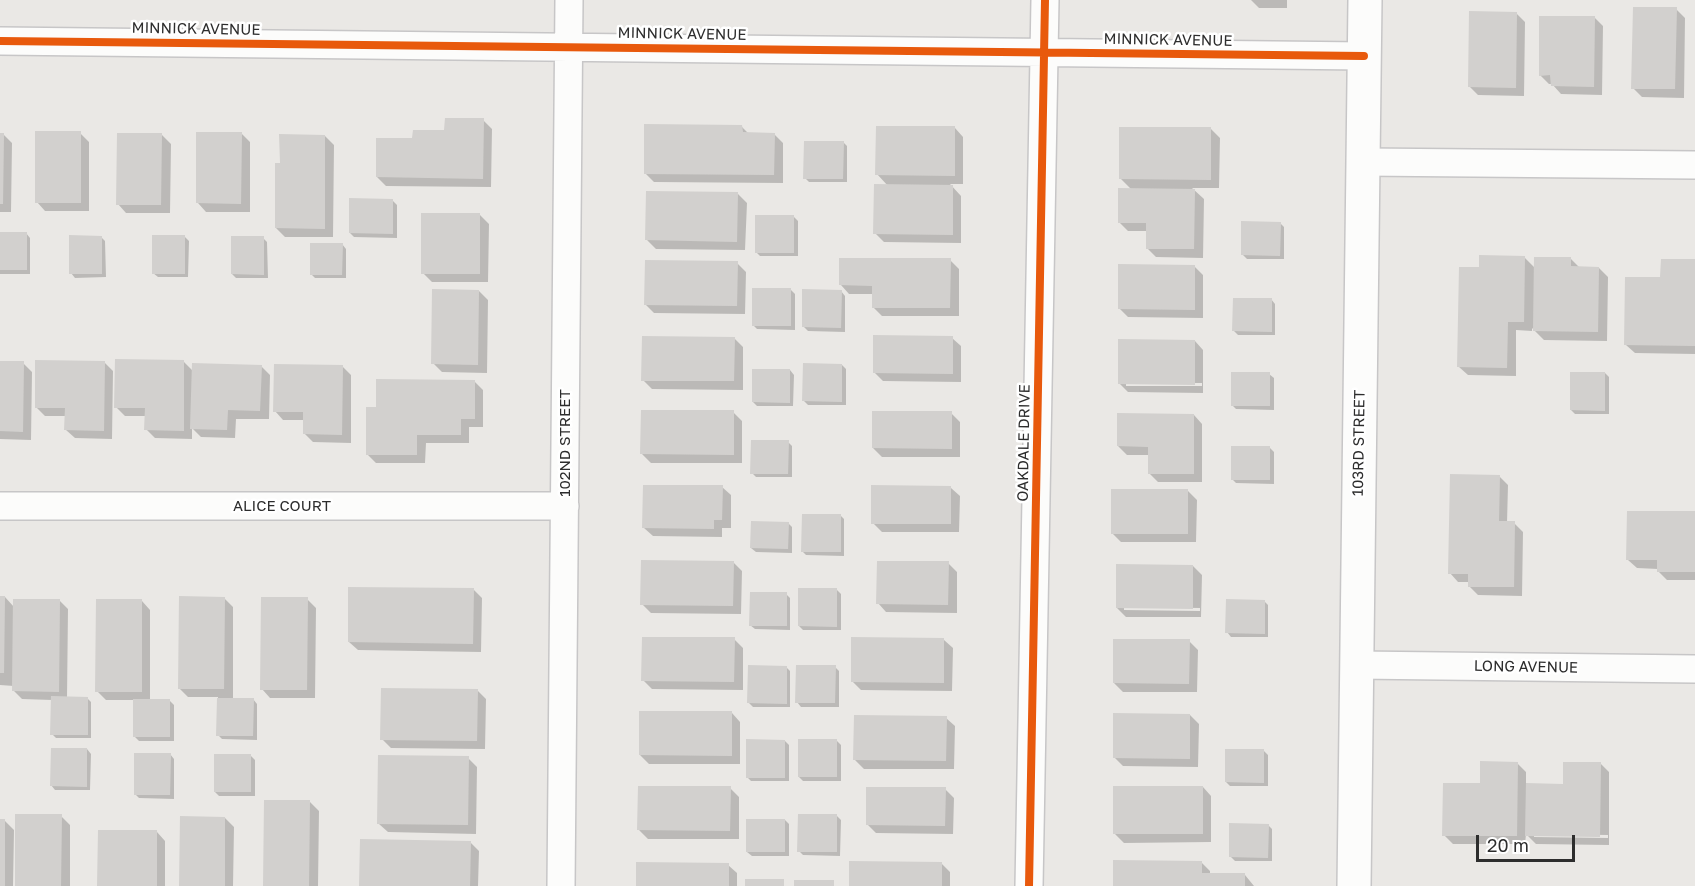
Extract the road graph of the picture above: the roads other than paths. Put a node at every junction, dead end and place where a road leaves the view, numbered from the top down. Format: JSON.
{"nodes":[{"id":1,"x":569,"y":0,"type":"edge"},
{"id":2,"x":1045,"y":0,"type":"edge"},
{"id":3,"x":1365,"y":0,"type":"edge"},
{"id":4,"x":0,"y":41,"type":"edge"},
{"id":5,"x":568,"y":46,"type":"junction"},
{"id":6,"x":1045,"y":52,"type":"junction"},
{"id":7,"x":1364,"y":56,"type":"junction"},
{"id":8,"x":1363,"y":162,"type":"junction"},
{"id":9,"x":1695,"y":165,"type":"edge"},
{"id":10,"x":0,"y":506,"type":"edge"},
{"id":11,"x":565,"y":506,"type":"junction"},
{"id":12,"x":1357,"y":665,"type":"junction"},
{"id":13,"x":1695,"y":669,"type":"edge"},
{"id":14,"x":561,"y":886,"type":"edge"},
{"id":15,"x":1029,"y":886,"type":"edge"},
{"id":16,"x":1354,"y":886,"type":"edge"}],
"edges":[{"from":1,"to":5,"type":"street","name":"102ND STREET"},
{"from":2,"to":6,"type":"street","name":"OAKDALE DRIVE"},
{"from":3,"to":7,"type":"main road","name":"103RD STREET"},
{"from":4,"to":5,"type":"street","name":"MINNICK AVENUE"},
{"from":5,"to":6,"type":"street","name":"MINNICK AVENUE"},
{"from":5,"to":11,"type":"street","name":"102ND STREET"},
{"from":6,"to":7,"type":"street","name":"MINNICK AVENUE"},
{"from":6,"to":15,"type":"street","name":"OAKDALE DRIVE"},
{"from":7,"to":8,"type":"main road","name":"103RD STREET"},
{"from":8,"to":9,"type":"street"},
{"from":8,"to":12,"type":"main road","name":"103RD STREET"},
{"from":10,"to":11,"type":"street","name":"ALICE COURT"},
{"from":11,"to":14,"type":"street","name":"102ND STREET"},
{"from":12,"to":13,"type":"street","name":"LONG AVENUE"},
{"from":12,"to":16,"type":"main road","name":"103RD STREET"}]}
